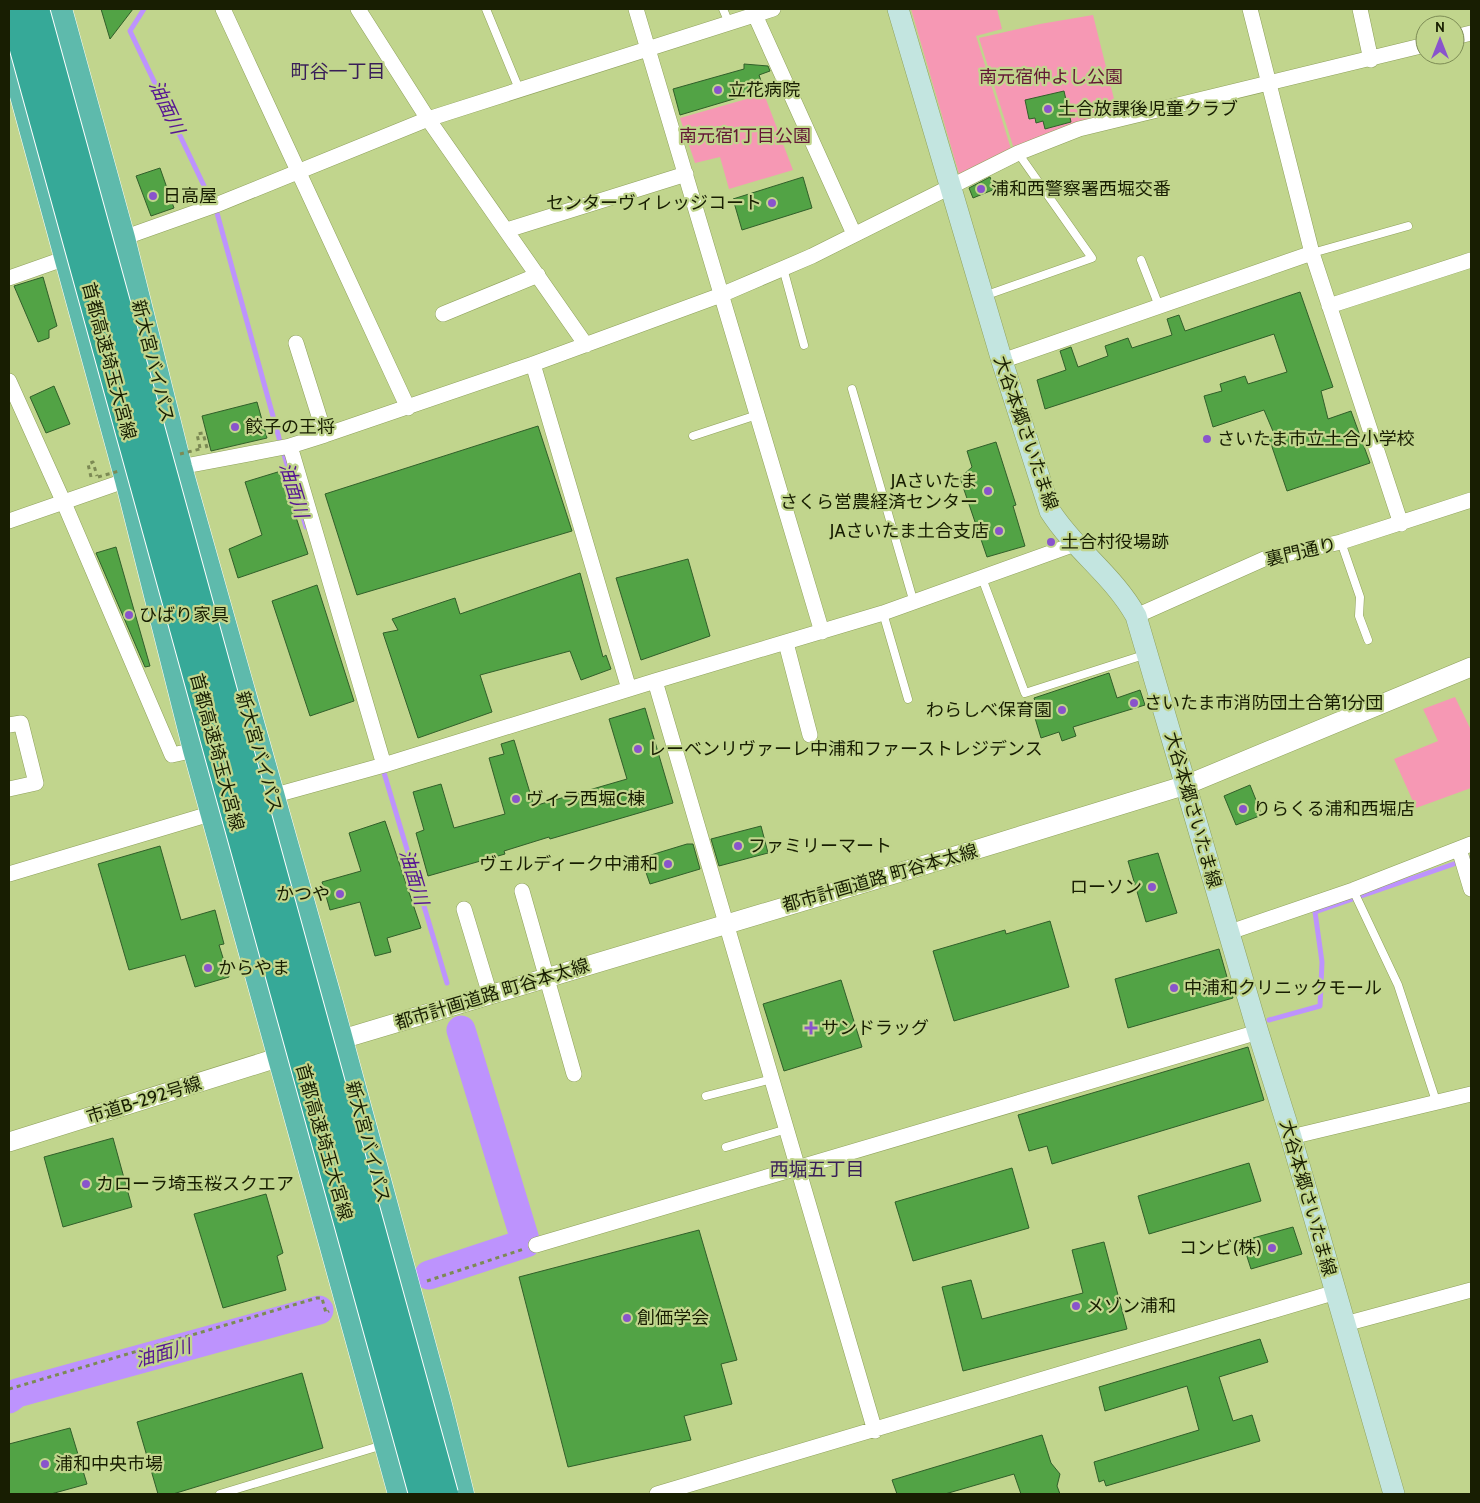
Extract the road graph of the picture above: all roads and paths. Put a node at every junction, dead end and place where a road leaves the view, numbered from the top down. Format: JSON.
{"nodes":[{"id":1,"x":12,"y":9,"type":"edge"},
{"id":2,"x":36,"y":9,"type":"edge"},
{"id":3,"x":60,"y":9,"type":"edge"},
{"id":4,"x":223,"y":9,"type":"edge"},
{"id":5,"x":358,"y":9,"type":"edge"},
{"id":6,"x":486,"y":9,"type":"edge"},
{"id":7,"x":636,"y":9,"type":"edge"},
{"id":8,"x":722,"y":9,"type":"edge"},
{"id":9,"x":774,"y":9,"type":"edge"},
{"id":10,"x":898,"y":9,"type":"edge"},
{"id":11,"x":1250,"y":9,"type":"edge"},
{"id":12,"x":1360,"y":9,"type":"edge"},
{"id":13,"x":755,"y":15,"type":"junction"},
{"id":14,"x":729,"y":23,"type":"junction"},
{"id":15,"x":9,"y":48,"type":"edge"},
{"id":16,"x":1415,"y":48,"type":"edge"},
{"id":17,"x":648,"y":49,"type":"junction"},
{"id":18,"x":1371,"y":60,"type":"junction"},
{"id":19,"x":1270,"y":84,"type":"junction"},
{"id":20,"x":519,"y":89,"type":"junction"},
{"id":21,"x":428,"y":119,"type":"junction"},
{"id":22,"x":1018,"y":153,"type":"junction"},
{"id":23,"x":298,"y":172,"type":"junction"},
{"id":24,"x":686,"y":174,"type":"junction"},
{"id":25,"x":949,"y":186,"type":"junction"},
{"id":26,"x":1408,"y":226,"type":"dead end"},
{"id":27,"x":507,"y":230,"type":"junction"},
{"id":28,"x":854,"y":234,"type":"junction"},
{"id":29,"x":123,"y":238,"type":"junction"},
{"id":30,"x":1312,"y":253,"type":"junction"},
{"id":31,"x":66,"y":258,"type":"junction"},
{"id":32,"x":1141,"y":260,"type":"dead end"},
{"id":33,"x":1471,"y":260,"type":"edge"},
{"id":34,"x":783,"y":268,"type":"junction"},
{"id":35,"x":538,"y":275,"type":"junction"},
{"id":36,"x":9,"y":278,"type":"edge"},
{"id":37,"x":721,"y":294,"type":"junction"},
{"id":38,"x":982,"y":297,"type":"junction"},
{"id":39,"x":1159,"y":306,"type":"junction"},
{"id":40,"x":1330,"y":306,"type":"junction"},
{"id":41,"x":443,"y":314,"type":"dead end"},
{"id":42,"x":296,"y":343,"type":"dead end"},
{"id":43,"x":586,"y":345,"type":"junction"},
{"id":44,"x":804,"y":345,"type":"dead end"},
{"id":45,"x":1002,"y":361,"type":"junction"},
{"id":46,"x":533,"y":364,"type":"junction"},
{"id":47,"x":9,"y":381,"type":"edge"},
{"id":48,"x":852,"y":389,"type":"dead end"},
{"id":49,"x":408,"y":408,"type":"junction"},
{"id":50,"x":757,"y":415,"type":"junction"},
{"id":51,"x":326,"y":435,"type":"junction"},
{"id":52,"x":693,"y":436,"type":"dead end"},
{"id":53,"x":284,"y":447,"type":"junction"},
{"id":54,"x":200,"y":449,"type":"dead end"},
{"id":55,"x":208,"y":453,"type":"dead end"},
{"id":56,"x":180,"y":467,"type":"junction"},
{"id":57,"x":98,"y":477,"type":"dead end"},
{"id":58,"x":127,"y":480,"type":"junction"},
{"id":59,"x":93,"y":482,"type":"dead end"},
{"id":60,"x":1471,"y":500,"type":"edge"},
{"id":61,"x":64,"y":503,"type":"junction"},
{"id":62,"x":9,"y":521,"type":"edge"},
{"id":63,"x":1401,"y":524,"type":"junction"},
{"id":64,"x":1341,"y":542,"type":"junction"},
{"id":65,"x":1075,"y":544,"type":"junction"},
{"id":66,"x":982,"y":578,"type":"junction"},
{"id":67,"x":914,"y":603,"type":"junction"},
{"id":68,"x":883,"y":614,"type":"junction"},
{"id":69,"x":1136,"y":616,"type":"junction"},
{"id":70,"x":822,"y":632,"type":"junction"},
{"id":71,"x":1368,"y":640,"type":"dead end"},
{"id":72,"x":786,"y":643,"type":"junction"},
{"id":73,"x":1148,"y":654,"type":"junction"},
{"id":74,"x":1471,"y":667,"type":"edge"},
{"id":75,"x":655,"y":681,"type":"junction"},
{"id":76,"x":629,"y":689,"type":"junction"},
{"id":77,"x":908,"y":698,"type":"dead end"},
{"id":78,"x":9,"y":726,"type":"edge"},
{"id":79,"x":810,"y":735,"type":"dead end"},
{"id":80,"x":194,"y":750,"type":"junction"},
{"id":81,"x":383,"y":766,"type":"junction"},
{"id":82,"x":1186,"y":785,"type":"junction"},
{"id":83,"x":9,"y":789,"type":"edge"},
{"id":84,"x":272,"y":796,"type":"junction"},
{"id":85,"x":213,"y":813,"type":"junction"},
{"id":86,"x":1463,"y":852,"type":"edge"},
{"id":87,"x":293,"y":872,"type":"junction"},
{"id":88,"x":9,"y":874,"type":"edge"},
{"id":89,"x":1471,"y":889,"type":"edge"},
{"id":90,"x":522,"y":891,"type":"dead end"},
{"id":91,"x":1355,"y":893,"type":"junction"},
{"id":92,"x":464,"y":909,"type":"dead end"},
{"id":93,"x":725,"y":924,"type":"junction"},
{"id":94,"x":1230,"y":932,"type":"junction"},
{"id":95,"x":547,"y":978,"type":"junction"},
{"id":96,"x":490,"y":995,"type":"junction"},
{"id":97,"x":1258,"y":1032,"type":"junction"},
{"id":98,"x":341,"y":1040,"type":"junction"},
{"id":99,"x":308,"y":1049,"type":"junction"},
{"id":100,"x":278,"y":1058,"type":"junction"},
{"id":101,"x":574,"y":1074,"type":"dead end"},
{"id":102,"x":772,"y":1079,"type":"junction"},
{"id":103,"x":1471,"y":1094,"type":"edge"},
{"id":104,"x":706,"y":1096,"type":"dead end"},
{"id":105,"x":1436,"y":1101,"type":"junction"},
{"id":106,"x":787,"y":1129,"type":"junction"},
{"id":107,"x":1291,"y":1137,"type":"junction"},
{"id":108,"x":9,"y":1142,"type":"edge"},
{"id":109,"x":726,"y":1147,"type":"dead end"},
{"id":110,"x":798,"y":1169,"type":"junction"},
{"id":111,"x":536,"y":1245,"type":"joint"},
{"id":112,"x":338,"y":1274,"type":"junction"},
{"id":113,"x":427,"y":1281,"type":"dead end"},
{"id":114,"x":1471,"y":1290,"type":"edge"},
{"id":115,"x":1336,"y":1292,"type":"junction"},
{"id":116,"x":332,"y":1311,"type":"dead end"},
{"id":117,"x":1345,"y":1324,"type":"junction"},
{"id":118,"x":9,"y":1389,"type":"edge"},
{"id":119,"x":446,"y":1427,"type":"junction"},
{"id":120,"x":875,"y":1430,"type":"junction"},
{"id":121,"x":385,"y":1444,"type":"junction"},
{"id":122,"x":220,"y":1494,"type":"edge"},
{"id":123,"x":400,"y":1494,"type":"edge"},
{"id":124,"x":422,"y":1494,"type":"edge"},
{"id":125,"x":445,"y":1494,"type":"edge"},
{"id":126,"x":462,"y":1494,"type":"edge"},
{"id":127,"x":657,"y":1494,"type":"edge"},
{"id":128,"x":1394,"y":1494,"type":"edge"}],
"edges":[{"from":1,"to":124,"type":"highway","name":"首都高速埼玉大宮線","bridge":true},
{"from":2,"to":125,"type":"highway","name":"首都高速埼玉大宮線","bridge":true},
{"from":3,"to":29,"type":"highway","name":"新大宮バイパス"},
{"from":4,"to":23,"type":"street"},
{"from":5,"to":21,"type":"street"},
{"from":6,"to":20,"type":"lane"},
{"from":7,"to":17,"type":"street"},
{"from":8,"to":14,"type":"lane"},
{"from":9,"to":13,"type":"street"},
{"from":10,"to":25,"type":"main road","name":"大谷本郷さいたま線"},
{"from":11,"to":19,"type":"street"},
{"from":12,"to":18,"type":"street"},
{"from":13,"to":14,"type":"street"},
{"from":13,"to":28,"type":"street"},
{"from":14,"to":17,"type":"street"},
{"from":15,"to":31,"type":"highway"},
{"from":16,"to":18,"type":"street"},
{"from":17,"to":20,"type":"street"},
{"from":17,"to":24,"type":"street"},
{"from":18,"to":19,"type":"street"},
{"from":19,"to":22,"type":"street"},
{"from":19,"to":30,"type":"street"},
{"from":20,"to":21,"type":"street"},
{"from":21,"to":23,"type":"street"},
{"from":21,"to":27,"type":"street"},
{"from":22,"to":25,"type":"street"},
{"from":22,"to":38,"type":"lane"},
{"from":23,"to":29,"type":"street"},
{"from":23,"to":49,"type":"street"},
{"from":24,"to":27,"type":"street"},
{"from":24,"to":37,"type":"street"},
{"from":25,"to":28,"type":"street"},
{"from":25,"to":38,"type":"main road","name":"大谷本郷さいたま線"},
{"from":26,"to":30,"type":"lane"},
{"from":27,"to":35,"type":"street"},
{"from":28,"to":34,"type":"street"},
{"from":29,"to":56,"type":"highway","name":"新大宮バイパス"},
{"from":30,"to":39,"type":"street"},
{"from":30,"to":40,"type":"street"},
{"from":31,"to":36,"type":"street"},
{"from":31,"to":58,"type":"highway"},
{"from":32,"to":39,"type":"lane"},
{"from":33,"to":40,"type":"street"},
{"from":34,"to":37,"type":"street"},
{"from":34,"to":44,"type":"lane"},
{"from":35,"to":41,"type":"street"},
{"from":35,"to":43,"type":"street"},
{"from":37,"to":43,"type":"street"},
{"from":37,"to":50,"type":"street"},
{"from":38,"to":45,"type":"main road","name":"大谷本郷さいたま線"},
{"from":39,"to":45,"type":"street"},
{"from":40,"to":63,"type":"street"},
{"from":42,"to":51,"type":"street"},
{"from":43,"to":46,"type":"street"},
{"from":45,"to":65,"type":"main road","name":"大谷本郷さいたま線"},
{"from":46,"to":49,"type":"street"},
{"from":46,"to":76,"type":"street"},
{"from":47,"to":61,"type":"street"},
{"from":48,"to":67,"type":"lane"},
{"from":49,"to":51,"type":"street"},
{"from":50,"to":52,"type":"lane"},
{"from":50,"to":70,"type":"street"},
{"from":51,"to":53,"type":"street"},
{"from":53,"to":56,"type":"street"},
{"from":53,"to":81,"type":"street"},
{"from":54,"to":55,"type":"path"},
{"from":56,"to":84,"type":"highway","name":"新大宮バイパス"},
{"from":57,"to":59,"type":"path"},
{"from":58,"to":61,"type":"street"},
{"from":58,"to":80,"type":"highway"},
{"from":60,"to":63,"type":"street","name":"裏門通り"},
{"from":61,"to":62,"type":"street"},
{"from":61,"to":80,"type":"street"},
{"from":63,"to":64,"type":"street","name":"裏門通り"},
{"from":64,"to":69,"type":"street","name":"裏門通り"},
{"from":64,"to":71,"type":"lane"},
{"from":65,"to":66,"type":"street"},
{"from":65,"to":69,"type":"main road","name":"大谷本郷さいたま線"},
{"from":66,"to":67,"type":"street"},
{"from":66,"to":73,"type":"lane"},
{"from":67,"to":68,"type":"street"},
{"from":68,"to":70,"type":"street"},
{"from":68,"to":77,"type":"lane"},
{"from":69,"to":73,"type":"main road","name":"大谷本郷さいたま線"},
{"from":70,"to":72,"type":"street"},
{"from":72,"to":75,"type":"street"},
{"from":72,"to":79,"type":"street"},
{"from":73,"to":82,"type":"main road","name":"大谷本郷さいたま線"},
{"from":74,"to":82,"type":"street","name":"都市計画道路 町谷本太線"},
{"from":75,"to":76,"type":"street"},
{"from":75,"to":93,"type":"street"},
{"from":76,"to":81,"type":"street"},
{"from":78,"to":83,"type":"street"},
{"from":80,"to":85,"type":"highway"},
{"from":81,"to":84,"type":"street"},
{"from":82,"to":93,"type":"street","name":"都市計画道路 町谷本太線"},
{"from":82,"to":94,"type":"main road","name":"大谷本郷さいたま線"},
{"from":84,"to":87,"type":"highway","name":"新大宮バイパス"},
{"from":85,"to":88,"type":"street"},
{"from":85,"to":100,"type":"highway"},
{"from":86,"to":89,"type":"street"},
{"from":86,"to":91,"type":"street"},
{"from":87,"to":98,"type":"highway","name":"新大宮バイパス"},
{"from":87,"to":99,"type":"highway"},
{"from":90,"to":95,"type":"street"},
{"from":91,"to":94,"type":"street"},
{"from":91,"to":105,"type":"lane"},
{"from":92,"to":96,"type":"street"},
{"from":93,"to":95,"type":"street","name":"都市計画道路 町谷本太線"},
{"from":93,"to":102,"type":"street"},
{"from":94,"to":97,"type":"main road","name":"大谷本郷さいたま線"},
{"from":95,"to":96,"type":"street","name":"都市計画道路 町谷本太線"},
{"from":95,"to":101,"type":"street"},
{"from":96,"to":98,"type":"street","name":"都市計画道路 町谷本太線"},
{"from":97,"to":107,"type":"main road","name":"大谷本郷さいたま線"},
{"from":97,"to":110,"type":"street"},
{"from":98,"to":99,"type":"street","name":"都市計画道路 町谷本太線"},
{"from":98,"to":119,"type":"highway","name":"新大宮バイパス"},
{"from":99,"to":100,"type":"street","name":"都市計画道路 町谷本太線"},
{"from":99,"to":112,"type":"highway"},
{"from":100,"to":108,"type":"street","name":"市道B-292号線"},
{"from":100,"to":112,"type":"highway"},
{"from":102,"to":104,"type":"lane"},
{"from":102,"to":106,"type":"street"},
{"from":103,"to":105,"type":"street"},
{"from":105,"to":107,"type":"street"},
{"from":106,"to":109,"type":"lane"},
{"from":106,"to":110,"type":"street"},
{"from":107,"to":115,"type":"main road","name":"大谷本郷さいたま線"},
{"from":110,"to":111,"type":"street"},
{"from":110,"to":120,"type":"street"},
{"from":111,"to":113,"type":"path"},
{"from":112,"to":121,"type":"highway"},
{"from":114,"to":117,"type":"street"},
{"from":115,"to":117,"type":"main road","name":"大谷本郷さいたま線"},
{"from":115,"to":120,"type":"street"},
{"from":116,"to":118,"type":"path"},
{"from":117,"to":128,"type":"main road","name":"大谷本郷さいたま線"},
{"from":119,"to":121,"type":"highway"},
{"from":119,"to":126,"type":"highway","name":"新大宮バイパス"},
{"from":120,"to":127,"type":"street"},
{"from":121,"to":122,"type":"lane"},
{"from":121,"to":123,"type":"highway"}]}
